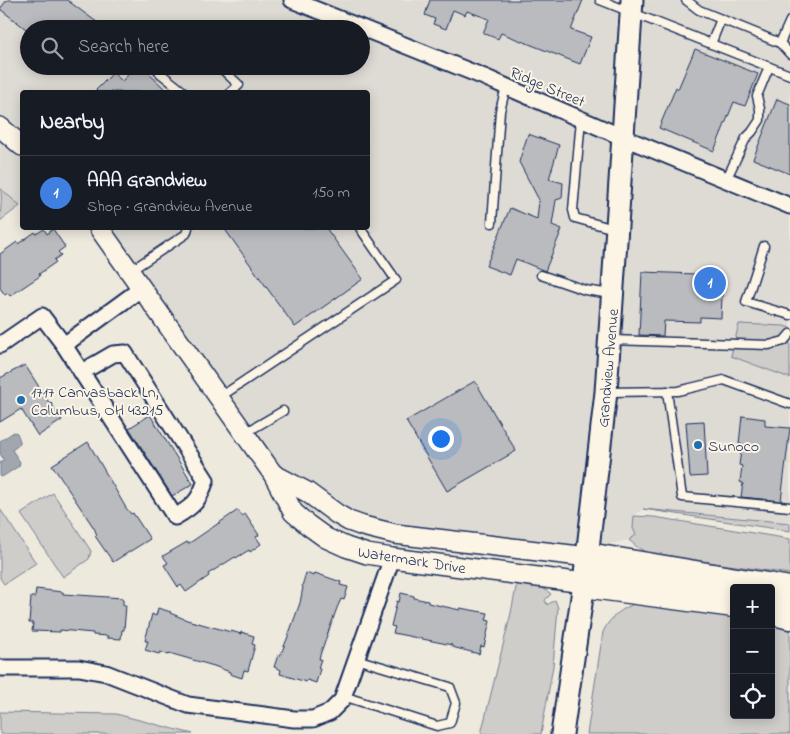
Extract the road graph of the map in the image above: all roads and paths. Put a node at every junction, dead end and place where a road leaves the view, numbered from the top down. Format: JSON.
{"nodes":[{"id":1,"x":292,"y":0,"type":"edge"},
{"id":2,"x":600,"y":0,"type":"edge"},
{"id":3,"x":686,"y":0,"type":"edge"},
{"id":4,"x":631,"y":6,"type":"edge"},
{"id":5,"x":721,"y":19,"type":"junction"},
{"id":6,"x":341,"y":20,"type":"edge"},
{"id":7,"x":790,"y":21,"type":"edge"},
{"id":8,"x":370,"y":32,"type":"edge"},
{"id":9,"x":780,"y":43,"type":"junction"},
{"id":10,"x":711,"y":44,"type":"junction"},
{"id":11,"x":790,"y":54,"type":"edge"},
{"id":12,"x":769,"y":67,"type":"junction"},
{"id":13,"x":161,"y":75,"type":"edge"},
{"id":14,"x":228,"y":75,"type":"edge"},
{"id":15,"x":790,"y":75,"type":"edge"},
{"id":16,"x":506,"y":87,"type":"junction"},
{"id":17,"x":181,"y":90,"type":"edge"},
{"id":18,"x":233,"y":90,"type":"edge"},
{"id":19,"x":581,"y":119,"type":"junction"},
{"id":20,"x":0,"y":127,"type":"edge"},
{"id":21,"x":622,"y":137,"type":"junction"},
{"id":22,"x":20,"y":144,"type":"edge"},
{"id":23,"x":726,"y":180,"type":"junction"},
{"id":24,"x":790,"y":206,"type":"edge"},
{"id":25,"x":492,"y":223,"type":"dead end"},
{"id":26,"x":617,"y":229,"type":"junction"},
{"id":27,"x":100,"y":230,"type":"edge"},
{"id":28,"x":187,"y":230,"type":"edge"},
{"id":29,"x":361,"y":230,"type":"edge"},
{"id":30,"x":764,"y":246,"type":"dead end"},
{"id":31,"x":130,"y":271,"type":"junction"},
{"id":32,"x":541,"y":275,"type":"dead end"},
{"id":33,"x":142,"y":288,"type":"junction"},
{"id":34,"x":613,"y":294,"type":"junction"},
{"id":35,"x":790,"y":314,"type":"edge"},
{"id":36,"x":790,"y":334,"type":"edge"},
{"id":37,"x":609,"y":340,"type":"junction"},
{"id":38,"x":0,"y":345,"type":"edge"},
{"id":39,"x":64,"y":345,"type":"junction"},
{"id":40,"x":82,"y":372,"type":"junction"},
{"id":41,"x":667,"y":391,"type":"junction"},
{"id":42,"x":606,"y":392,"type":"junction"},
{"id":43,"x":220,"y":397,"type":"junction"},
{"id":44,"x":790,"y":404,"type":"edge"},
{"id":45,"x":283,"y":411,"type":"dead end"},
{"id":46,"x":245,"y":434,"type":"junction"},
{"id":47,"x":273,"y":474,"type":"junction"},
{"id":48,"x":790,"y":507,"type":"edge"},
{"id":49,"x":392,"y":558,"type":"junction"},
{"id":50,"x":586,"y":570,"type":"junction"},
{"id":51,"x":790,"y":591,"type":"edge"},
{"id":52,"x":730,"y":602,"type":"edge"},
{"id":53,"x":775,"y":611,"type":"edge"},
{"id":54,"x":790,"y":615,"type":"edge"},
{"id":55,"x":356,"y":659,"type":"junction"},
{"id":56,"x":0,"y":668,"type":"edge"},
{"id":57,"x":343,"y":696,"type":"junction"},
{"id":58,"x":562,"y":734,"type":"edge"}],
"edges":[{"from":1,"to":6,"type":"street","name":"Ridge Street"},
{"from":2,"to":4,"type":"lane"},
{"from":3,"to":5,"type":"lane"},
{"from":4,"to":10,"type":"lane"},
{"from":4,"to":21,"type":"main road","name":"Grandview Avenue"},
{"from":5,"to":9,"type":"lane"},
{"from":5,"to":10,"type":"lane"},
{"from":7,"to":9,"type":"lane"},
{"from":8,"to":16,"type":"street","name":"Ridge Street"},
{"from":9,"to":11,"type":"lane"},
{"from":10,"to":12,"type":"lane"},
{"from":12,"to":15,"type":"lane"},
{"from":12,"to":23,"type":"lane"},
{"from":13,"to":17,"type":"lane"},
{"from":14,"to":18,"type":"lane"},
{"from":16,"to":19,"type":"street","name":"Ridge Street"},
{"from":16,"to":25,"type":"lane"},
{"from":19,"to":21,"type":"street","name":"Ridge Street"},
{"from":19,"to":26,"type":"lane"},
{"from":20,"to":22,"type":"street"},
{"from":21,"to":23,"type":"street","name":"Ridge Street"},
{"from":21,"to":26,"type":"main road","name":"Grandview Avenue"},
{"from":23,"to":24,"type":"street","name":"Ridge Street"},
{"from":26,"to":34,"type":"main road","name":"Grandview Avenue"},
{"from":27,"to":31,"type":"street","name":"Watermark Drive"},
{"from":28,"to":31,"type":"lane"},
{"from":29,"to":43,"type":"lane"},
{"from":30,"to":35,"type":"lane"},
{"from":31,"to":33,"type":"street","name":"Watermark Drive"},
{"from":32,"to":34,"type":"lane"},
{"from":33,"to":39,"type":"street"},
{"from":33,"to":43,"type":"street","name":"Watermark Drive"},
{"from":34,"to":37,"type":"main road","name":"Grandview Avenue"},
{"from":36,"to":37,"type":"lane"},
{"from":37,"to":42,"type":"main road","name":"Grandview Avenue"},
{"from":38,"to":39,"type":"street"},
{"from":39,"to":40,"type":"street"},
{"from":40,"to":40,"type":"street"},
{"from":41,"to":42,"type":"lane"},
{"from":41,"to":44,"type":"lane"},
{"from":41,"to":48,"type":"lane"},
{"from":42,"to":50,"type":"main road","name":"Grandview Avenue"},
{"from":43,"to":46,"type":"street","name":"Watermark Drive"},
{"from":45,"to":46,"type":"lane"},
{"from":46,"to":47,"type":"street","name":"Watermark Drive"},
{"from":47,"to":49,"type":"street","name":"Watermark Drive"},
{"from":47,"to":50,"type":"street","name":"Watermark Drive"},
{"from":49,"to":50,"type":"street","name":"Watermark Drive"},
{"from":49,"to":55,"type":"street"},
{"from":50,"to":51,"type":"highway"},
{"from":50,"to":52,"type":"highway"},
{"from":50,"to":58,"type":"main road","name":"Grandview Avenue"},
{"from":53,"to":54,"type":"highway"},
{"from":55,"to":57,"type":"street"},
{"from":55,"to":57,"type":"lane"},
{"from":56,"to":57,"type":"street"}]}
